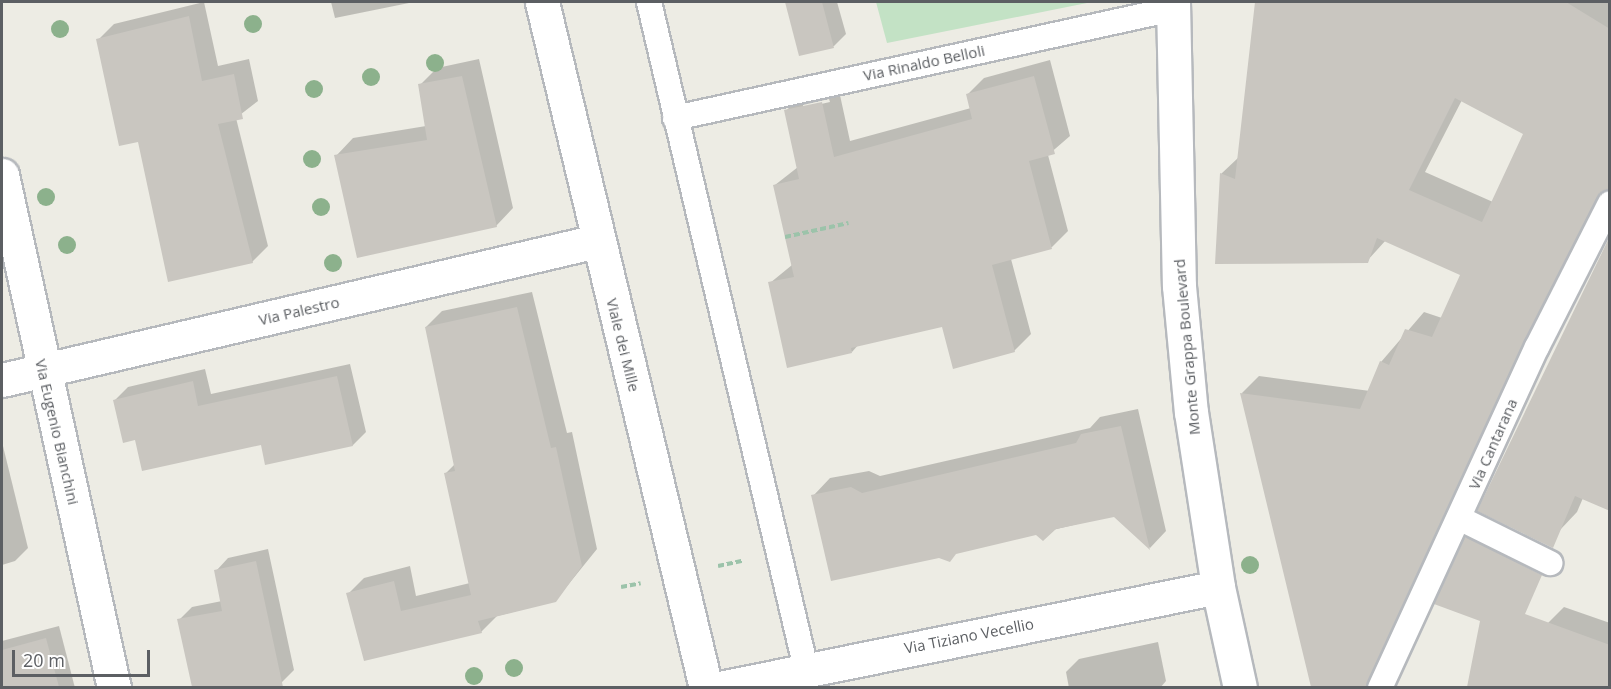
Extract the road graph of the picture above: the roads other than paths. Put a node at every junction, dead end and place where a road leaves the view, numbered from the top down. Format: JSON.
{"nodes":[{"id":1,"x":542,"y":2,"type":"edge"},
{"id":2,"x":649,"y":2,"type":"edge"},
{"id":3,"x":1173,"y":5,"type":"edge"},
{"id":4,"x":675,"y":118,"type":"junction"},
{"id":5,"x":2,"y":176,"type":"edge"},
{"id":6,"x":1610,"y":203,"type":"edge"},
{"id":7,"x":597,"y":241,"type":"junction"},
{"id":8,"x":43,"y":370,"type":"junction"},
{"id":9,"x":2,"y":380,"type":"edge"},
{"id":10,"x":1460,"y":518,"type":"junction"},
{"id":11,"x":1550,"y":563,"type":"dead end"},
{"id":12,"x":1218,"y":587,"type":"junction"},
{"id":13,"x":806,"y":669,"type":"junction"},
{"id":14,"x":114,"y":687,"type":"edge"},
{"id":15,"x":706,"y":687,"type":"edge"},
{"id":16,"x":720,"y":687,"type":"edge"},
{"id":17,"x":1240,"y":687,"type":"edge"},
{"id":18,"x":1380,"y":687,"type":"edge"}],
"edges":[{"from":1,"to":7,"type":"street","name":"Viale dei Mille"},
{"from":2,"to":4,"type":"lane"},
{"from":3,"to":4,"type":"lane","name":"Via Rinaldo Belloli"},
{"from":3,"to":12,"type":"street","name":"Monte Grappa Boulevard"},
{"from":4,"to":13,"type":"lane"},
{"from":5,"to":8,"type":"street","name":"Via Eugenio Bianchini"},
{"from":6,"to":10,"type":"lane","name":"Via Cantarana"},
{"from":7,"to":8,"type":"street","name":"Via Palestro"},
{"from":7,"to":15,"type":"street","name":"Viale dei Mille"},
{"from":8,"to":9,"type":"street","name":"Via Palestro"},
{"from":8,"to":14,"type":"street","name":"Via Eugenio Bianchini"},
{"from":10,"to":11,"type":"lane"},
{"from":10,"to":18,"type":"lane","name":"Via Cantarana"},
{"from":12,"to":13,"type":"street","name":"Via Tiziano Vecellio"},
{"from":12,"to":17,"type":"street","name":"Monte Grappa Boulevard"},
{"from":13,"to":16,"type":"street","name":"Via Tiziano Vecellio"}]}
